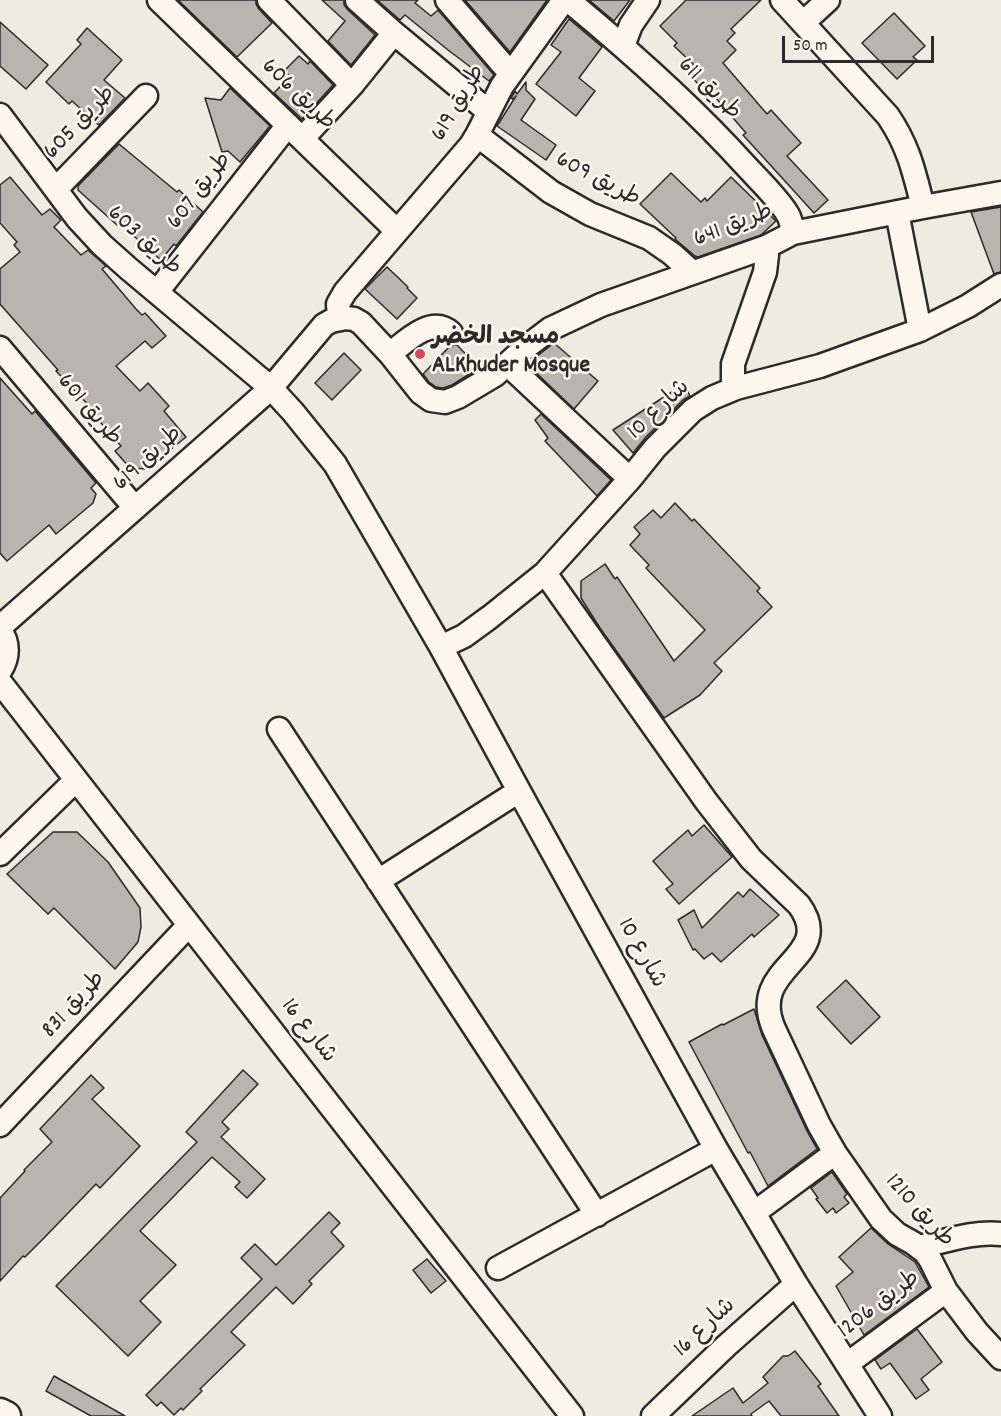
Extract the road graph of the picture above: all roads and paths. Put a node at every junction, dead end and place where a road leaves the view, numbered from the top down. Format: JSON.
{"nodes":[{"id":1,"x":159,"y":0,"type":"edge"},
{"id":2,"x":357,"y":0,"type":"edge"},
{"id":3,"x":447,"y":0,"type":"edge"},
{"id":4,"x":566,"y":0,"type":"edge"},
{"id":5,"x":648,"y":0,"type":"edge"},
{"id":6,"x":782,"y":0,"type":"edge"},
{"id":7,"x":828,"y":0,"type":"edge"},
{"id":8,"x":273,"y":1,"type":"edge"},
{"id":9,"x":803,"y":23,"type":"junction"},
{"id":10,"x":394,"y":33,"type":"junction"},
{"id":11,"x":623,"y":46,"type":"junction"},
{"id":12,"x":510,"y":73,"type":"junction"},
{"id":13,"x":352,"y":85,"type":"junction"},
{"id":14,"x":146,"y":96,"type":"dead end"},
{"id":15,"x":489,"y":112,"type":"junction"},
{"id":16,"x":0,"y":115,"type":"edge"},
{"id":17,"x":295,"y":132,"type":"junction"},
{"id":18,"x":477,"y":135,"type":"junction"},
{"id":19,"x":56,"y":189,"type":"junction"},
{"id":20,"x":1001,"y":193,"type":"edge"},
{"id":21,"x":923,"y":207,"type":"junction"},
{"id":22,"x":897,"y":212,"type":"junction"},
{"id":23,"x":398,"y":231,"type":"junction"},
{"id":24,"x":793,"y":233,"type":"junction"},
{"id":25,"x":766,"y":247,"type":"junction"},
{"id":26,"x":692,"y":272,"type":"junction"},
{"id":27,"x":1001,"y":285,"type":"edge"},
{"id":28,"x":157,"y":292,"type":"junction"},
{"id":29,"x":331,"y":322,"type":"junction"},
{"id":30,"x":920,"y":330,"type":"junction"},
{"id":31,"x":451,"y":333,"type":"dead end"},
{"id":32,"x":0,"y":348,"type":"edge"},
{"id":33,"x":390,"y":354,"type":"junction"},
{"id":34,"x":501,"y":370,"type":"junction"},
{"id":35,"x":271,"y":388,"type":"junction"},
{"id":36,"x":736,"y":388,"type":"junction"},
{"id":37,"x":630,"y":479,"type":"junction"},
{"id":38,"x":135,"y":508,"type":"junction"},
{"id":39,"x":544,"y":573,"type":"junction"},
{"id":40,"x":0,"y":628,"type":"edge"},
{"id":41,"x":441,"y":647,"type":"junction"},
{"id":42,"x":0,"y":670,"type":"edge"},
{"id":43,"x":0,"y":682,"type":"edge"},
{"id":44,"x":279,"y":729,"type":"dead end"},
{"id":45,"x":76,"y":780,"type":"junction"},
{"id":46,"x":519,"y":791,"type":"junction"},
{"id":47,"x":0,"y":854,"type":"edge"},
{"id":48,"x":378,"y":881,"type":"junction"},
{"id":49,"x":189,"y":925,"type":"junction"},
{"id":50,"x":0,"y":1125,"type":"edge"},
{"id":51,"x":716,"y":1149,"type":"junction"},
{"id":52,"x":835,"y":1154,"type":"junction"},
{"id":53,"x":754,"y":1213,"type":"junction"},
{"id":54,"x":597,"y":1215,"type":"junction"},
{"id":55,"x":1001,"y":1234,"type":"edge"},
{"id":56,"x":919,"y":1247,"type":"junction"},
{"id":57,"x":498,"y":1268,"type":"dead end"},
{"id":58,"x":796,"y":1284,"type":"junction"},
{"id":59,"x":946,"y":1291,"type":"junction"},
{"id":60,"x":1001,"y":1358,"type":"edge"},
{"id":61,"x":847,"y":1364,"type":"junction"},
{"id":62,"x":0,"y":1413,"type":"edge"},
{"id":63,"x":6,"y":1416,"type":"edge"},
{"id":64,"x":572,"y":1416,"type":"edge"},
{"id":65,"x":653,"y":1416,"type":"edge"},
{"id":66,"x":880,"y":1416,"type":"edge"}],
"edges":[{"from":1,"to":17,"type":"street","name":"طريق 606"},
{"from":2,"to":10,"type":"street"},
{"from":3,"to":12,"type":"street"},
{"from":4,"to":11,"type":"street","name":"طريق 611"},
{"from":4,"to":12,"type":"street","name":"طريق 619"},
{"from":5,"to":11,"type":"street"},
{"from":6,"to":9,"type":"street"},
{"from":7,"to":9,"type":"street"},
{"from":8,"to":13,"type":"street"},
{"from":9,"to":21,"type":"street"},
{"from":10,"to":13,"type":"street","name":"طريق 607"},
{"from":10,"to":15,"type":"street"},
{"from":11,"to":24,"type":"street","name":"طريق 611"},
{"from":12,"to":15,"type":"street","name":"طريق 619"},
{"from":13,"to":17,"type":"street","name":"طريق 607"},
{"from":14,"to":19,"type":"street","name":"طريق 605"},
{"from":15,"to":18,"type":"street","name":"طريق 619"},
{"from":16,"to":19,"type":"street","name":"طريق 603"},
{"from":17,"to":23,"type":"street","name":"طريق 606"},
{"from":17,"to":28,"type":"street","name":"طريق 607"},
{"from":18,"to":23,"type":"street","name":"طريق 619"},
{"from":18,"to":26,"type":"street","name":"طريق 609"},
{"from":19,"to":28,"type":"street","name":"طريق 603"},
{"from":20,"to":21,"type":"street","name":"طريق 641"},
{"from":21,"to":22,"type":"street","name":"طريق 641"},
{"from":22,"to":24,"type":"street","name":"طريق 641"},
{"from":22,"to":30,"type":"street"},
{"from":23,"to":29,"type":"street","name":"طريق 619"},
{"from":24,"to":25,"type":"street","name":"طريق 641"},
{"from":25,"to":26,"type":"street","name":"طريق 641"},
{"from":25,"to":36,"type":"street"},
{"from":26,"to":34,"type":"street","name":"طريق 641"},
{"from":27,"to":30,"type":"street","name":"شارع 10"},
{"from":28,"to":35,"type":"street","name":"طريق 603"},
{"from":29,"to":33,"type":"street"},
{"from":29,"to":35,"type":"street","name":"طريق 619"},
{"from":30,"to":36,"type":"street","name":"شارع 10"},
{"from":31,"to":33,"type":"street"},
{"from":32,"to":38,"type":"street","name":"طريق 601"},
{"from":33,"to":34,"type":"street","name":"طريق 641"},
{"from":34,"to":37,"type":"street"},
{"from":35,"to":38,"type":"street","name":"طريق 619"},
{"from":35,"to":41,"type":"street","name":"شارع 10"},
{"from":36,"to":37,"type":"street","name":"شارع 10"},
{"from":37,"to":39,"type":"street","name":"شارع 10"},
{"from":38,"to":40,"type":"street","name":"طريق 619"},
{"from":39,"to":41,"type":"street","name":"شارع 10"},
{"from":39,"to":52,"type":"street","name":"طريق 1210"},
{"from":40,"to":42,"type":"street"},
{"from":41,"to":46,"type":"street","name":"شارع 10"},
{"from":43,"to":45,"type":"street","name":"شارع 16"},
{"from":44,"to":48,"type":"street"},
{"from":45,"to":47,"type":"street"},
{"from":45,"to":49,"type":"street","name":"شارع 16"},
{"from":46,"to":48,"type":"street"},
{"from":46,"to":51,"type":"street","name":"شارع 10"},
{"from":48,"to":54,"type":"street"},
{"from":49,"to":50,"type":"street","name":"طريق 831"},
{"from":49,"to":64,"type":"street","name":"شارع 16"},
{"from":51,"to":53,"type":"street","name":"شارع 10"},
{"from":51,"to":54,"type":"street"},
{"from":52,"to":53,"type":"street"},
{"from":52,"to":56,"type":"street","name":"طريق 1210"},
{"from":53,"to":58,"type":"street","name":"شارع 10"},
{"from":54,"to":57,"type":"street"},
{"from":55,"to":56,"type":"street"},
{"from":56,"to":59,"type":"street","name":"طريق 1210"},
{"from":58,"to":61,"type":"street","name":"طريق 1206"},
{"from":58,"to":65,"type":"street","name":"شارع 16"},
{"from":59,"to":60,"type":"street","name":"طريق 1210"},
{"from":59,"to":61,"type":"street","name":"طريق 1206"},
{"from":61,"to":66,"type":"street","name":"طريق 1206"},
{"from":62,"to":63,"type":"main road"}]}
